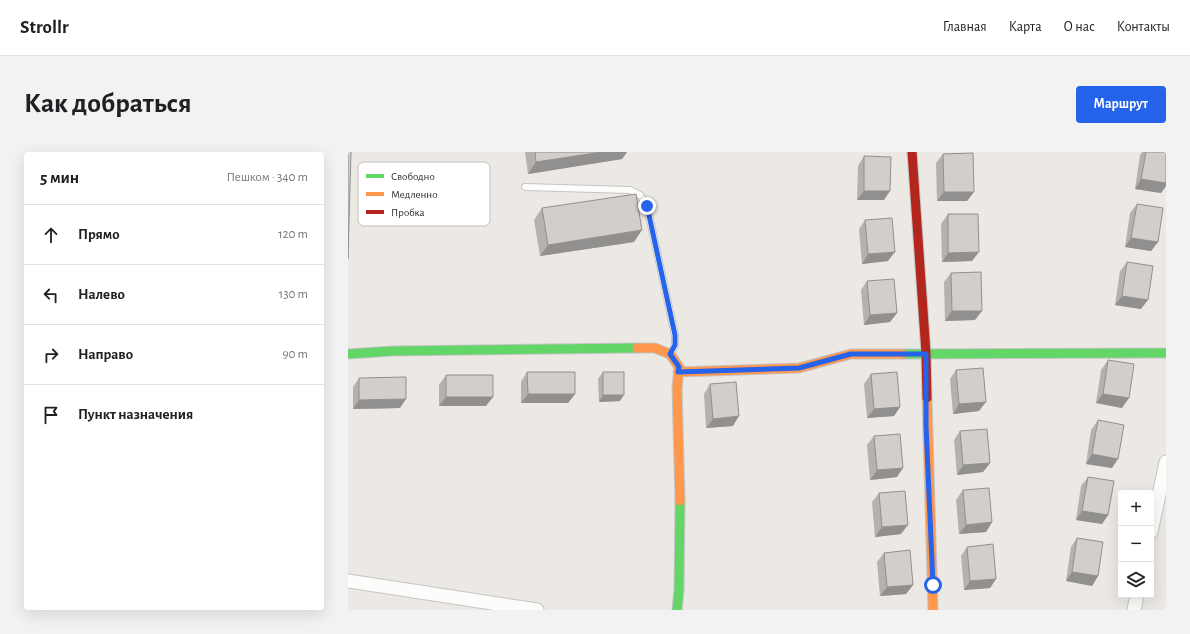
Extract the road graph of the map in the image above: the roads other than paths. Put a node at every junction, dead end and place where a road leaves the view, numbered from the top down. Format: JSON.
{"nodes":[{"id":1,"x":912,"y":152,"type":"edge"},
{"id":2,"x":525,"y":187,"type":"dead end"},
{"id":3,"x":1166,"y":352,"type":"edge"},
{"id":4,"x":348,"y":354,"type":"edge"},
{"id":5,"x":670,"y":354,"type":"junction"},
{"id":6,"x":926,"y":354,"type":"junction"},
{"id":7,"x":678,"y":372,"type":"junction"},
{"id":8,"x":1166,"y":462,"type":"edge"},
{"id":9,"x":1152,"y":526,"type":"edge"},
{"id":10,"x":348,"y":581,"type":"edge"},
{"id":11,"x":1136,"y":598,"type":"edge"},
{"id":12,"x":537,"y":610,"type":"edge"},
{"id":13,"x":677,"y":610,"type":"edge"},
{"id":14,"x":933,"y":610,"type":"edge"},
{"id":15,"x":1134,"y":610,"type":"edge"}],
"edges":[{"from":1,"to":6,"type":"street"},
{"from":2,"to":5,"type":"lane"},
{"from":3,"to":6,"type":"street"},
{"from":4,"to":5,"type":"street"},
{"from":5,"to":7,"type":"street"},
{"from":6,"to":7,"type":"street"},
{"from":6,"to":14,"type":"street"},
{"from":7,"to":13,"type":"street"},
{"from":8,"to":9,"type":"street"},
{"from":10,"to":12,"type":"street"},
{"from":11,"to":15,"type":"street"}]}
